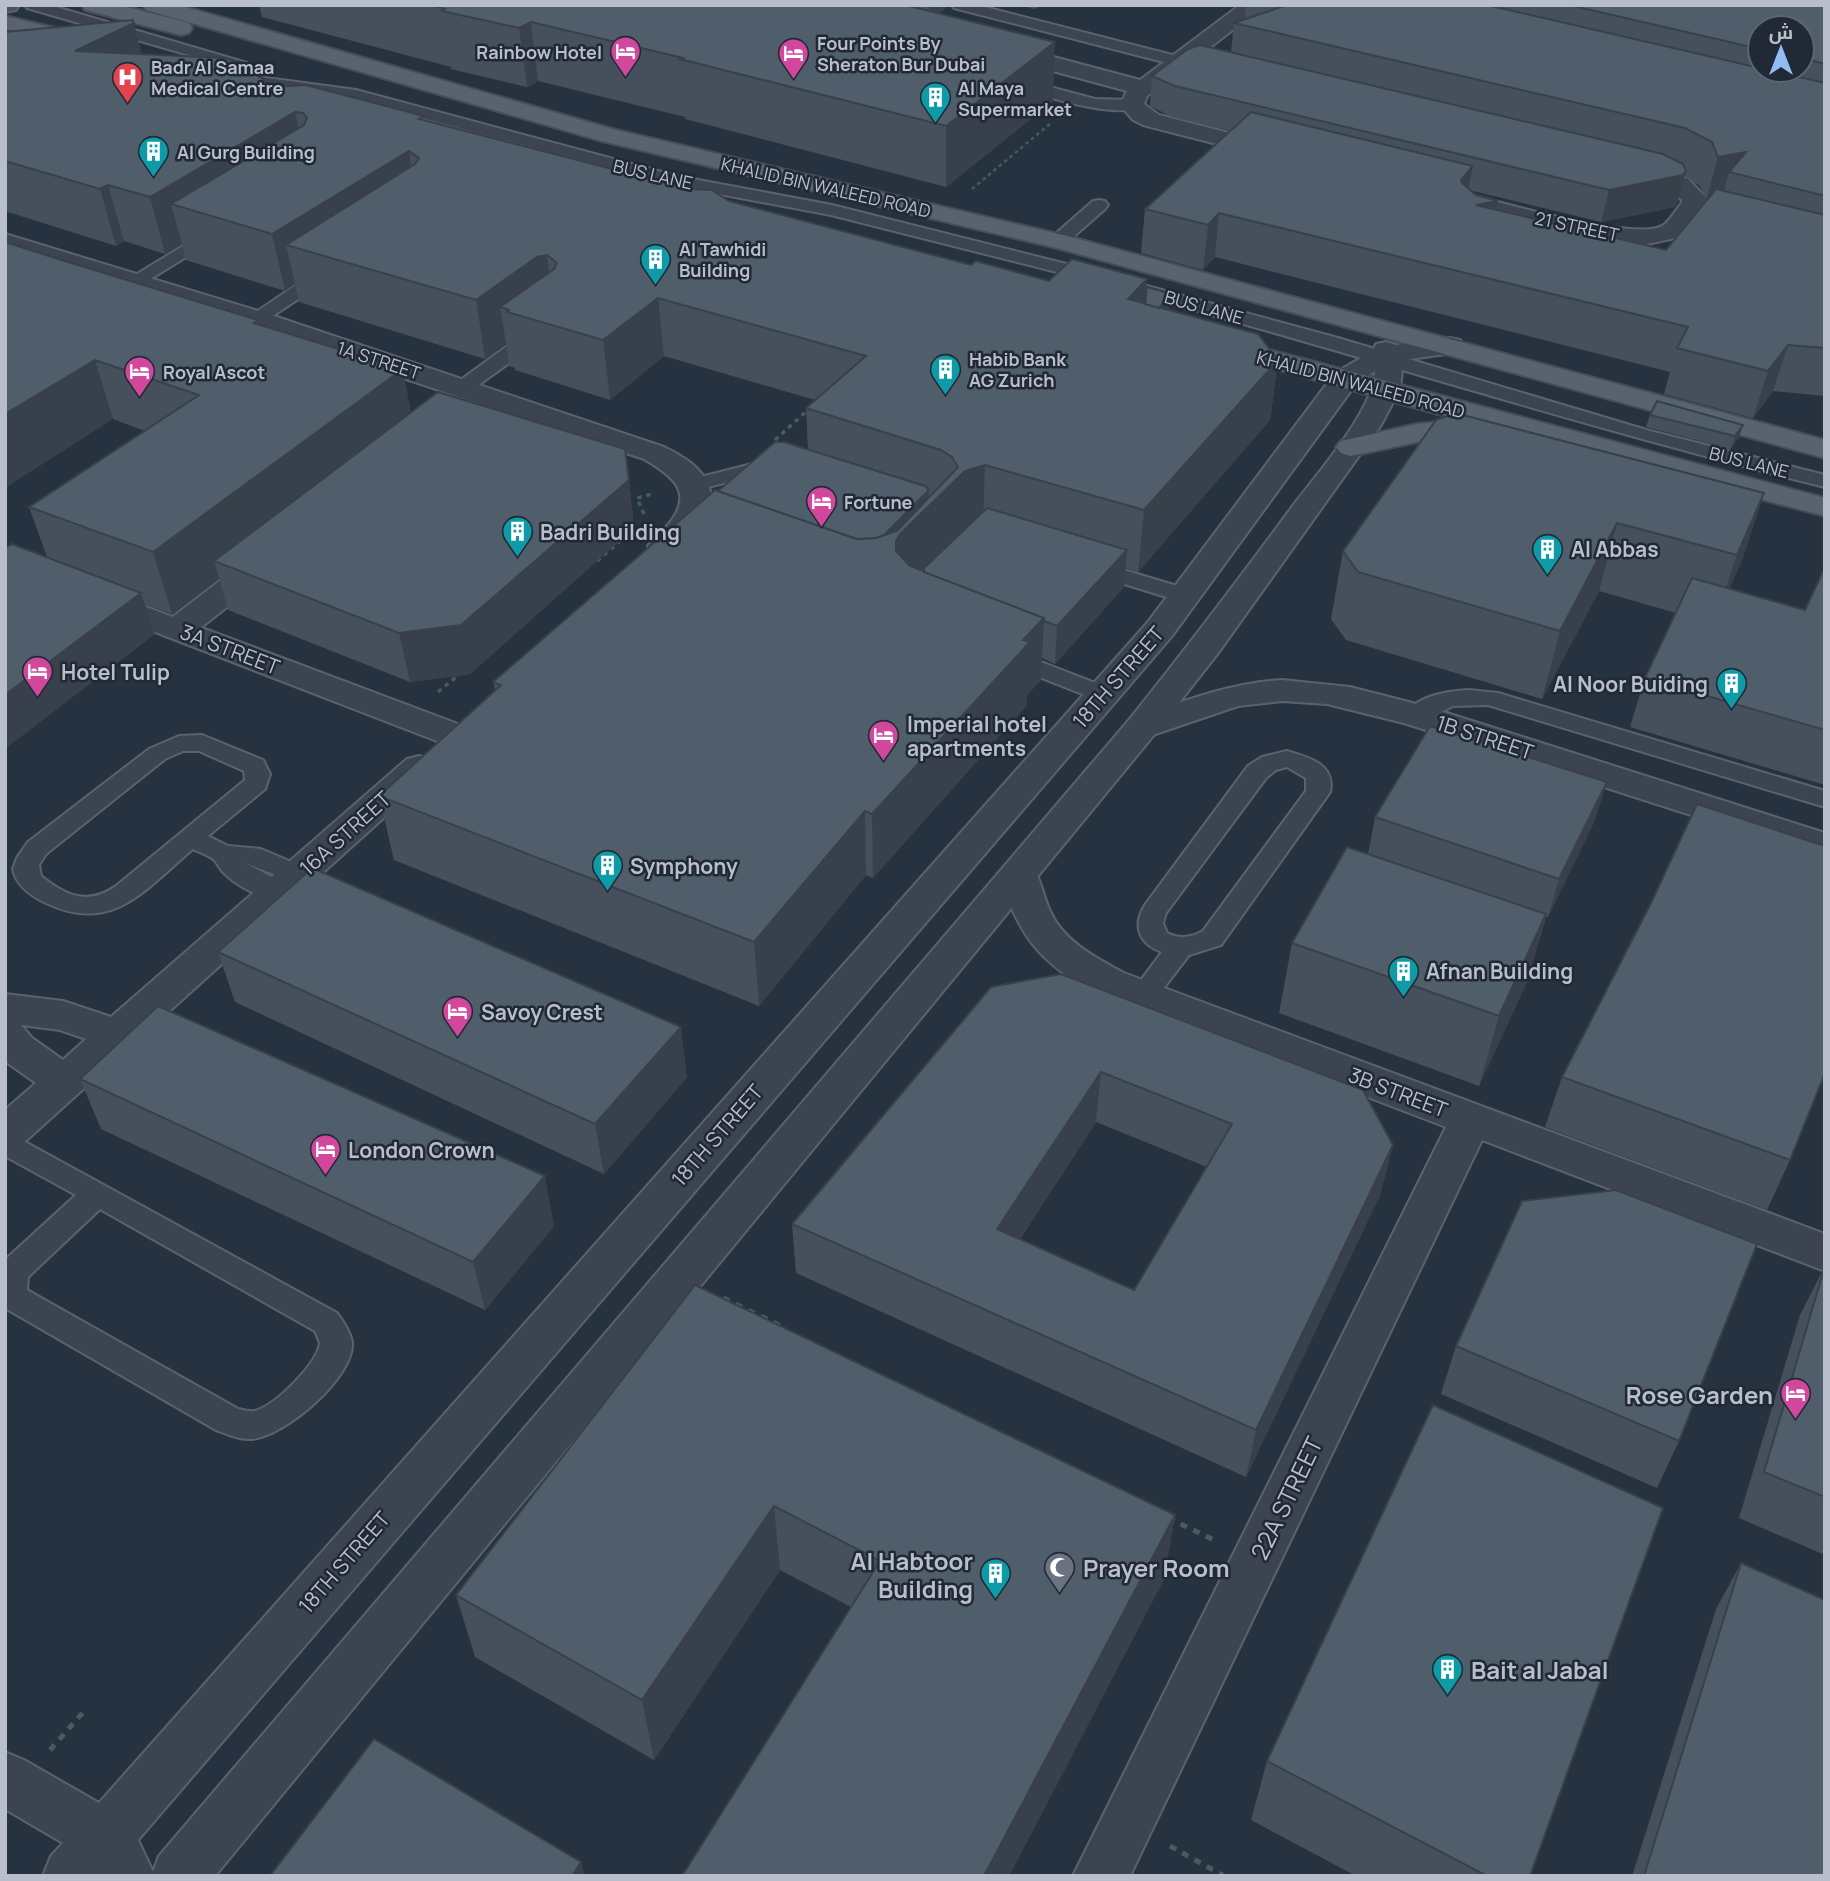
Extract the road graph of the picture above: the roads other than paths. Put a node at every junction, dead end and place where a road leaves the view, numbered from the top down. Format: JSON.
{"nodes":[{"id":1,"x":32,"y":5,"type":"edge"},
{"id":2,"x":93,"y":5,"type":"edge"},
{"id":3,"x":155,"y":5,"type":"edge"},
{"id":4,"x":959,"y":5,"type":"edge"},
{"id":5,"x":1254,"y":5,"type":"edge"},
{"id":6,"x":5,"y":22,"type":"edge"},
{"id":7,"x":5,"y":35,"type":"edge"},
{"id":8,"x":988,"y":46,"type":"edge"},
{"id":9,"x":80,"y":51,"type":"junction"},
{"id":10,"x":323,"y":54,"type":"junction"},
{"id":11,"x":1179,"y":61,"type":"junction"},
{"id":12,"x":1206,"y":68,"type":"edge"},
{"id":13,"x":224,"y":78,"type":"edge"},
{"id":14,"x":1000,"y":79,"type":"edge"},
{"id":15,"x":356,"y":95,"type":"junction"},
{"id":16,"x":1138,"y":97,"type":"junction"},
{"id":17,"x":1296,"y":157,"type":"edge"},
{"id":18,"x":1611,"y":165,"type":"edge"},
{"id":19,"x":1428,"y":191,"type":"edge"},
{"id":20,"x":1100,"y":205,"type":"dead end"},
{"id":21,"x":730,"y":216,"type":"edge"},
{"id":22,"x":1684,"y":218,"type":"junction"},
{"id":23,"x":226,"y":224,"type":"edge"},
{"id":24,"x":1710,"y":224,"type":"edge"},
{"id":25,"x":1058,"y":242,"type":"junction"},
{"id":26,"x":5,"y":243,"type":"edge"},
{"id":27,"x":347,"y":259,"type":"edge"},
{"id":28,"x":132,"y":282,"type":"junction"},
{"id":29,"x":255,"y":319,"type":"junction"},
{"id":30,"x":553,"y":321,"type":"edge"},
{"id":31,"x":1362,"y":322,"type":"junction"},
{"id":32,"x":1208,"y":342,"type":"edge"},
{"id":33,"x":1450,"y":346,"type":"junction"},
{"id":34,"x":1386,"y":357,"type":"junction"},
{"id":35,"x":1345,"y":379,"type":"junction"},
{"id":36,"x":1386,"y":390,"type":"junction"},
{"id":37,"x":471,"y":392,"type":"junction"},
{"id":38,"x":448,"y":420,"type":"edge"},
{"id":39,"x":1511,"y":425,"type":"junction"},
{"id":40,"x":1643,"y":435,"type":"junction"},
{"id":41,"x":1351,"y":447,"type":"junction"},
{"id":42,"x":1825,"y":449,"type":"edge"},
{"id":43,"x":799,"y":472,"type":"edge"},
{"id":44,"x":1825,"y":481,"type":"edge"},
{"id":45,"x":691,"y":483,"type":"junction"},
{"id":46,"x":1825,"y":497,"type":"edge"},
{"id":47,"x":1825,"y":507,"type":"edge"},
{"id":48,"x":286,"y":545,"type":"edge"},
{"id":49,"x":1074,"y":561,"type":"edge"},
{"id":50,"x":5,"y":563,"type":"edge"},
{"id":51,"x":641,"y":567,"type":"edge"},
{"id":52,"x":1186,"y":596,"type":"junction"},
{"id":53,"x":178,"y":629,"type":"junction"},
{"id":54,"x":992,"y":650,"type":"edge"},
{"id":55,"x":1103,"y":694,"type":"junction"},
{"id":56,"x":1416,"y":715,"type":"junction"},
{"id":57,"x":465,"y":726,"type":"joint"},
{"id":58,"x":1141,"y":728,"type":"junction"},
{"id":59,"x":1825,"y":799,"type":"edge"},
{"id":60,"x":191,"y":838,"type":"junction"},
{"id":61,"x":1825,"y":846,"type":"edge"},
{"id":62,"x":1020,"y":874,"type":"junction"},
{"id":63,"x":289,"y":883,"type":"junction"},
{"id":64,"x":1180,"y":948,"type":"junction"},
{"id":65,"x":1143,"y":996,"type":"junction"},
{"id":66,"x":5,"y":1008,"type":"edge"},
{"id":67,"x":5,"y":1033,"type":"edge"},
{"id":68,"x":118,"y":1035,"type":"junction"},
{"id":69,"x":65,"y":1082,"type":"junction"},
{"id":70,"x":1471,"y":1119,"type":"junction"},
{"id":71,"x":5,"y":1135,"type":"edge"},
{"id":72,"x":5,"y":1142,"type":"edge"},
{"id":73,"x":97,"y":1193,"type":"junction"},
{"id":74,"x":1825,"y":1253,"type":"edge"},
{"id":75,"x":5,"y":1779,"type":"edge"},
{"id":76,"x":100,"y":1863,"type":"edge"},
{"id":77,"x":179,"y":1876,"type":"edge"},
{"id":78,"x":1101,"y":1876,"type":"edge"}],
"edges":[{"from":1,"to":15,"type":"lane"},
{"from":2,"to":10,"type":"main road"},
{"from":3,"to":10,"type":"main road","name":"KHALID BIN WALEED ROAD"},
{"from":4,"to":11,"type":"lane"},
{"from":5,"to":11,"type":"street"},
{"from":6,"to":9,"type":"main road"},
{"from":7,"to":9,"type":"main road"},
{"from":8,"to":16,"type":"street"},
{"from":9,"to":21,"type":"main road"},
{"from":10,"to":25,"type":"main road","name":"KHALID BIN WALEED ROAD"},
{"from":11,"to":12,"type":"street"},
{"from":11,"to":16,"type":"street"},
{"from":13,"to":15,"type":"lane"},
{"from":14,"to":16,"type":"lane"},
{"from":15,"to":34,"type":"lane","name":"BUS LANE"},
{"from":16,"to":17,"type":"street"},
{"from":18,"to":22,"type":"street"},
{"from":19,"to":22,"type":"street","name":"21 STREET"},
{"from":20,"to":25,"type":"lane"},
{"from":22,"to":24,"type":"street"},
{"from":23,"to":28,"type":"lane"},
{"from":25,"to":31,"type":"main road","name":"KHALID BIN WALEED ROAD"},
{"from":26,"to":28,"type":"street","name":"1A STREET"},
{"from":27,"to":29,"type":"lane"},
{"from":28,"to":29,"type":"street","name":"1A STREET"},
{"from":29,"to":37,"type":"street","name":"1A STREET"},
{"from":30,"to":37,"type":"lane"},
{"from":31,"to":33,"type":"main road","name":"KHALID BIN WALEED ROAD"},
{"from":31,"to":34,"type":"street"},
{"from":32,"to":35,"type":"main road","name":"KHALID BIN WALEED ROAD"},
{"from":33,"to":34,"type":"street"},
{"from":33,"to":42,"type":"main road","name":"KHALID BIN WALEED ROAD"},
{"from":34,"to":35,"type":"street"},
{"from":34,"to":36,"type":"street"},
{"from":34,"to":40,"type":"lane","name":"BUS LANE"},
{"from":35,"to":36,"type":"main road","name":"KHALID BIN WALEED ROAD"},
{"from":35,"to":52,"type":"street","name":"18TH STREET"},
{"from":36,"to":39,"type":"main road","name":"KHALID BIN WALEED ROAD"},
{"from":36,"to":41,"type":"street"},
{"from":37,"to":38,"type":"street"},
{"from":37,"to":45,"type":"street","name":"1A STREET"},
{"from":39,"to":41,"type":"main road"},
{"from":39,"to":47,"type":"main road","name":"KHALID BIN WALEED ROAD"},
{"from":40,"to":44,"type":"lane","name":"BUS LANE"},
{"from":40,"to":46,"type":"lane"},
{"from":41,"to":58,"type":"street"},
{"from":43,"to":45,"type":"lane"},
{"from":45,"to":51,"type":"street"},
{"from":48,"to":53,"type":"street"},
{"from":49,"to":52,"type":"lane"},
{"from":50,"to":53,"type":"street","name":"3A STREET"},
{"from":52,"to":55,"type":"street","name":"18TH STREET"},
{"from":53,"to":57,"type":"street","name":"3A STREET"},
{"from":54,"to":55,"type":"lane"},
{"from":55,"to":76,"type":"street","name":"18TH STREET"},
{"from":56,"to":58,"type":"street","name":"1B STREET"},
{"from":56,"to":59,"type":"lane"},
{"from":56,"to":61,"type":"street","name":"1B STREET"},
{"from":57,"to":63,"type":"street","name":"16A STREET"},
{"from":58,"to":62,"type":"street"},
{"from":60,"to":60,"type":"lane"},
{"from":60,"to":63,"type":"lane"},
{"from":62,"to":65,"type":"street","name":"3B STREET"},
{"from":62,"to":77,"type":"street"},
{"from":63,"to":68,"type":"street","name":"16A STREET"},
{"from":64,"to":64,"type":"lane"},
{"from":64,"to":65,"type":"lane"},
{"from":65,"to":70,"type":"street","name":"3B STREET"},
{"from":66,"to":68,"type":"street"},
{"from":67,"to":69,"type":"street"},
{"from":68,"to":69,"type":"street","name":"16A STREET"},
{"from":69,"to":71,"type":"street","name":"16A STREET"},
{"from":70,"to":74,"type":"street","name":"3B STREET"},
{"from":70,"to":78,"type":"street","name":"22A STREET"},
{"from":72,"to":73,"type":"lane"},
{"from":73,"to":73,"type":"lane"},
{"from":75,"to":76,"type":"street"}]}
